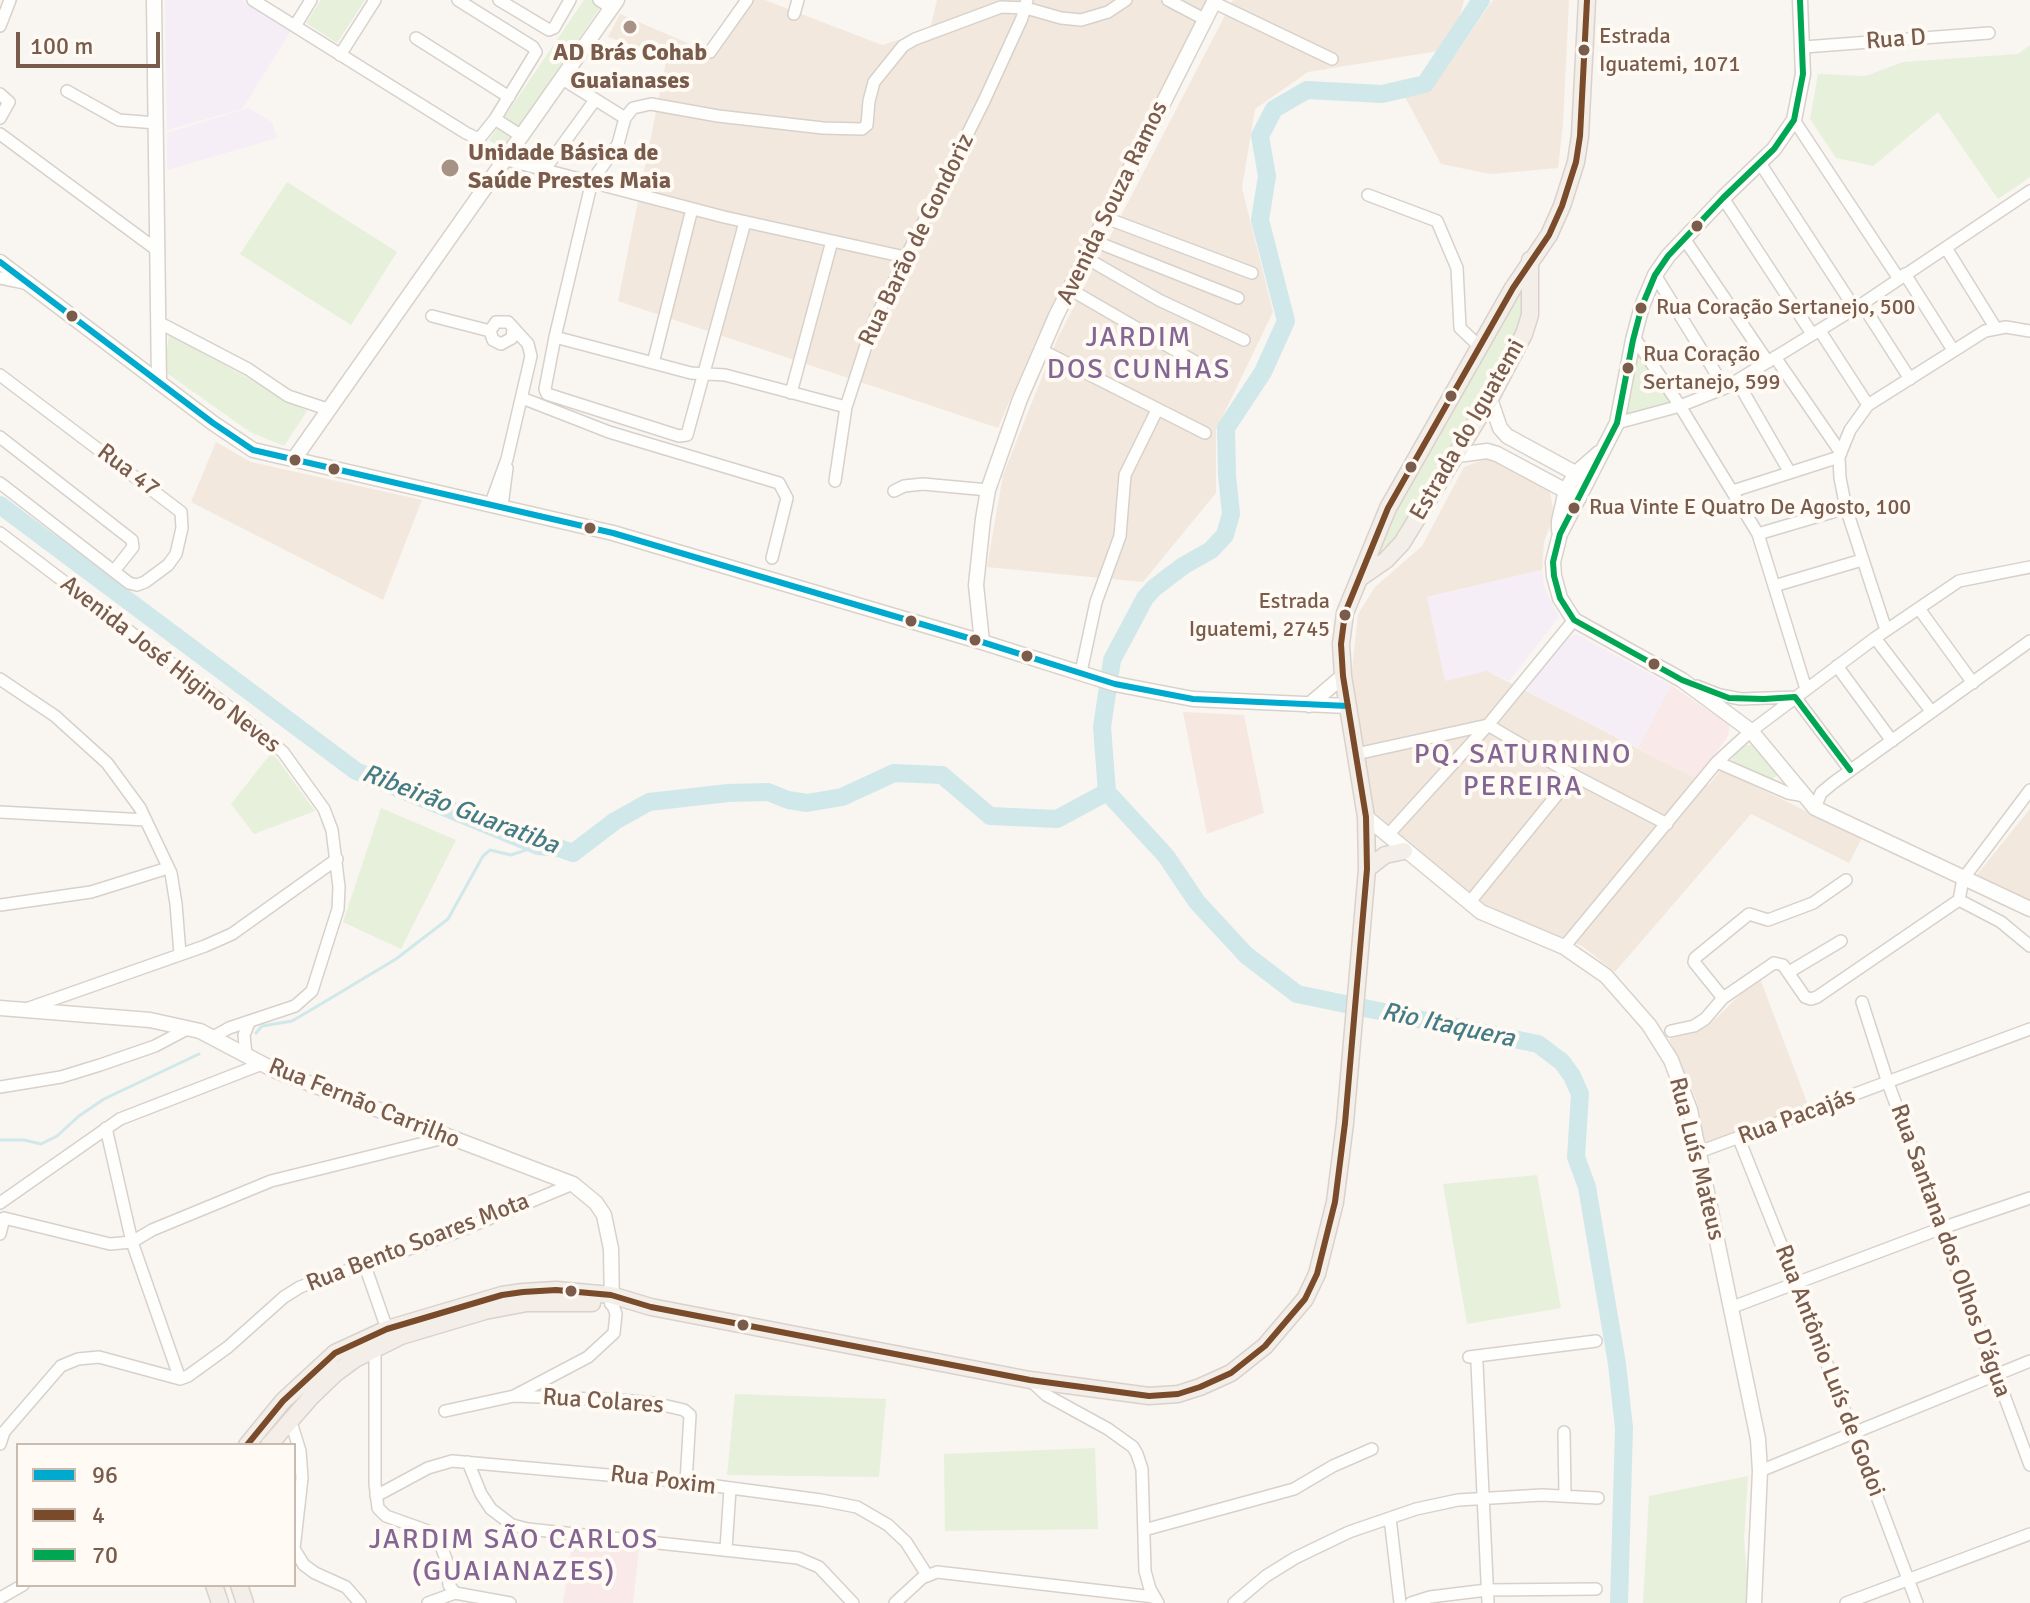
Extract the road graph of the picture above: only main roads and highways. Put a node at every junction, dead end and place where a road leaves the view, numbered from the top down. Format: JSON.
{"nodes":[{"id":1,"x":1587,"y":0,"type":"edge"},
{"id":2,"x":1530,"y":260,"type":"junction"},
{"id":3,"x":1513,"y":288,"type":"junction"},
{"id":4,"x":1532,"y":298,"type":"junction"},
{"id":5,"x":1370,"y":549,"type":"junction"},
{"id":6,"x":1386,"y":560,"type":"junction"},
{"id":7,"x":1360,"y":578,"type":"junction"},
{"id":8,"x":1404,"y":851,"type":"road end"},
{"id":9,"x":1367,"y":869,"type":"junction"},
{"id":10,"x":612,"y":1299,"type":"junction"},
{"id":11,"x":249,"y":1443,"type":"edge"},
{"id":12,"x":271,"y":1443,"type":"edge"}],
"edges":[{"from":1,"to":2,"type":"main road","name":"Estrada do Iguatemi"},
{"from":2,"to":3,"type":"main road","name":"Estrada do Iguatemi"},
{"from":2,"to":4,"type":"main road","name":"Estrada do Iguatemi"},
{"from":3,"to":4,"type":"main road"},
{"from":3,"to":5,"type":"main road","name":"Estrada do Iguatemi"},
{"from":4,"to":6,"type":"main road","name":"Estrada do Iguatemi"},
{"from":5,"to":6,"type":"main road"},
{"from":5,"to":7,"type":"main road","name":"Estrada do Iguatemi"},
{"from":6,"to":7,"type":"main road","name":"Estrada do Iguatemi"},
{"from":7,"to":9,"type":"main road","name":"Estrada do Iguatemi"},
{"from":8,"to":9,"type":"main road"},
{"from":9,"to":10,"type":"main road","name":"Estrada do Iguatemi"},
{"from":10,"to":11,"type":"main road"},
{"from":10,"to":12,"type":"main road"}]}
